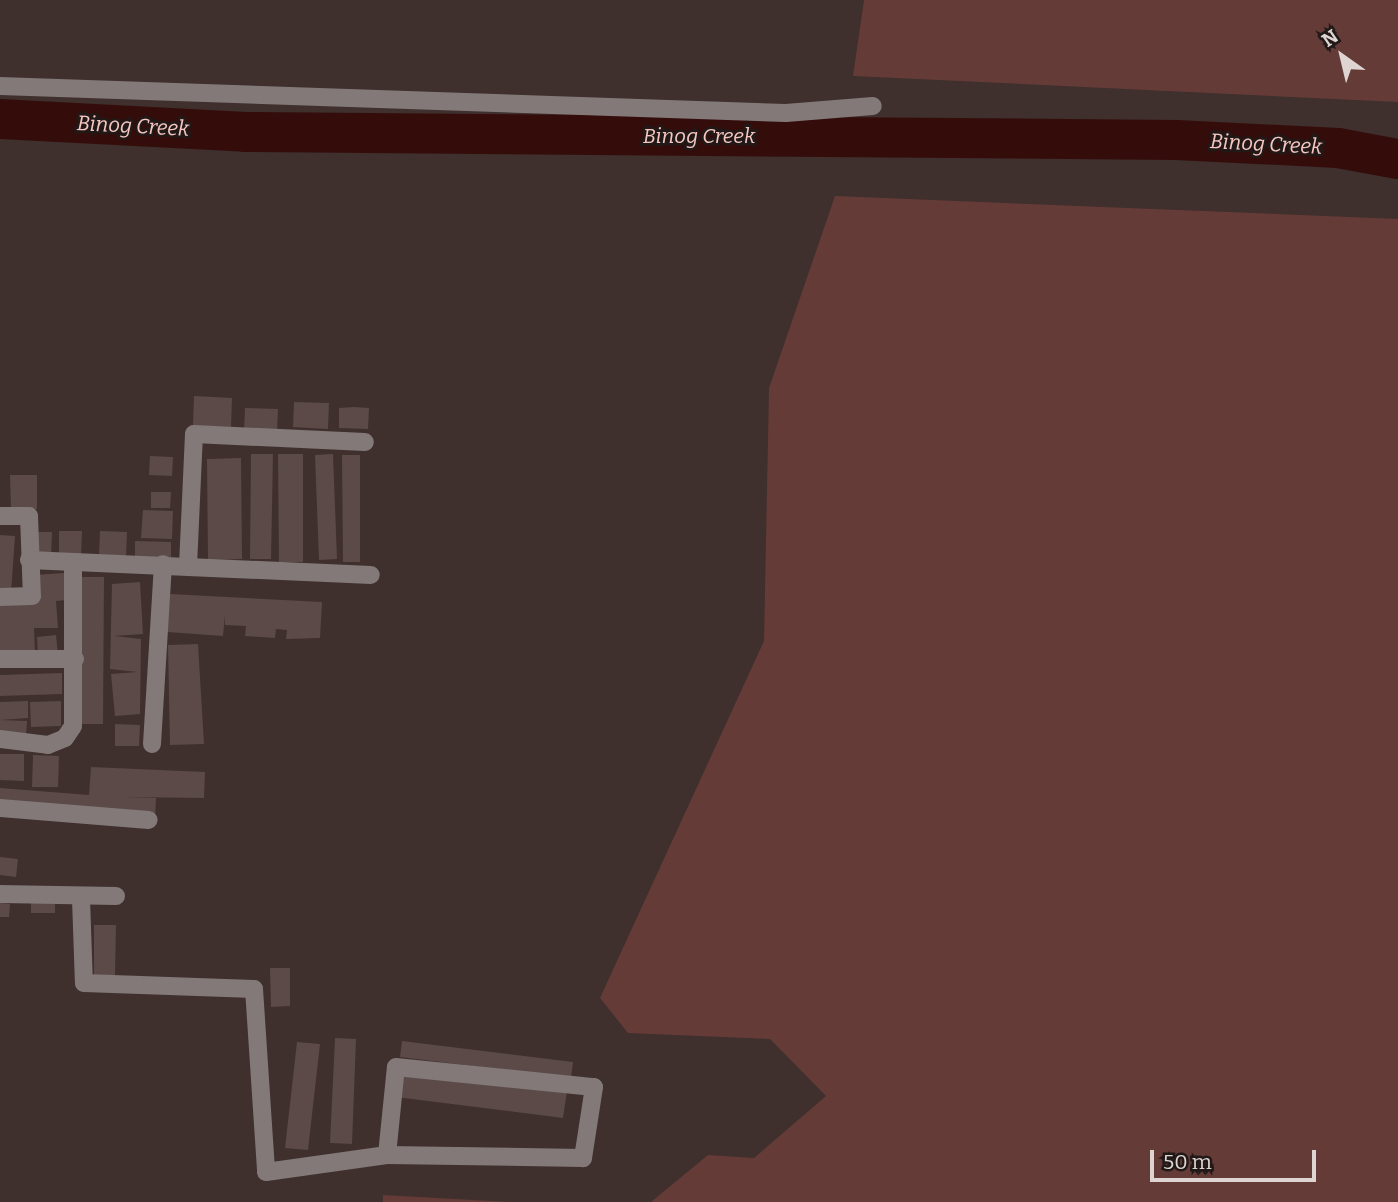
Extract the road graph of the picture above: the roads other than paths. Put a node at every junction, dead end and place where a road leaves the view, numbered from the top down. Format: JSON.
{"nodes":[{"id":1,"x":0,"y":86,"type":"edge"},
{"id":2,"x":873,"y":106,"type":"dead end"},
{"id":3,"x":365,"y":442,"type":"dead end"},
{"id":4,"x":0,"y":516,"type":"edge"},
{"id":5,"x":29,"y":560,"type":"junction"},
{"id":6,"x":73,"y":564,"type":"junction"},
{"id":7,"x":163,"y":564,"type":"junction"},
{"id":8,"x":188,"y":566,"type":"junction"},
{"id":9,"x":371,"y":575,"type":"dead end"},
{"id":10,"x":0,"y":597,"type":"edge"},
{"id":11,"x":0,"y":659,"type":"edge"},
{"id":12,"x":75,"y":659,"type":"junction"},
{"id":13,"x":0,"y":739,"type":"edge"},
{"id":14,"x":152,"y":744,"type":"dead end"},
{"id":15,"x":0,"y":808,"type":"edge"},
{"id":16,"x":149,"y":820,"type":"dead end"},
{"id":17,"x":0,"y":894,"type":"edge"},
{"id":18,"x":116,"y":896,"type":"dead end"},
{"id":19,"x":80,"y":899,"type":"junction"},
{"id":20,"x":387,"y":1156,"type":"junction"}],
"edges":[{"from":1,"to":2,"type":"street"},
{"from":3,"to":8,"type":"street"},
{"from":4,"to":5,"type":"street"},
{"from":5,"to":6,"type":"street"},
{"from":5,"to":10,"type":"street"},
{"from":6,"to":7,"type":"street"},
{"from":6,"to":12,"type":"street"},
{"from":7,"to":8,"type":"street"},
{"from":7,"to":14,"type":"street"},
{"from":8,"to":9,"type":"street"},
{"from":11,"to":12,"type":"street"},
{"from":12,"to":13,"type":"street"},
{"from":15,"to":16,"type":"street"},
{"from":17,"to":19,"type":"street"},
{"from":18,"to":19,"type":"street"},
{"from":19,"to":20,"type":"street"},
{"from":20,"to":20,"type":"street"}]}
